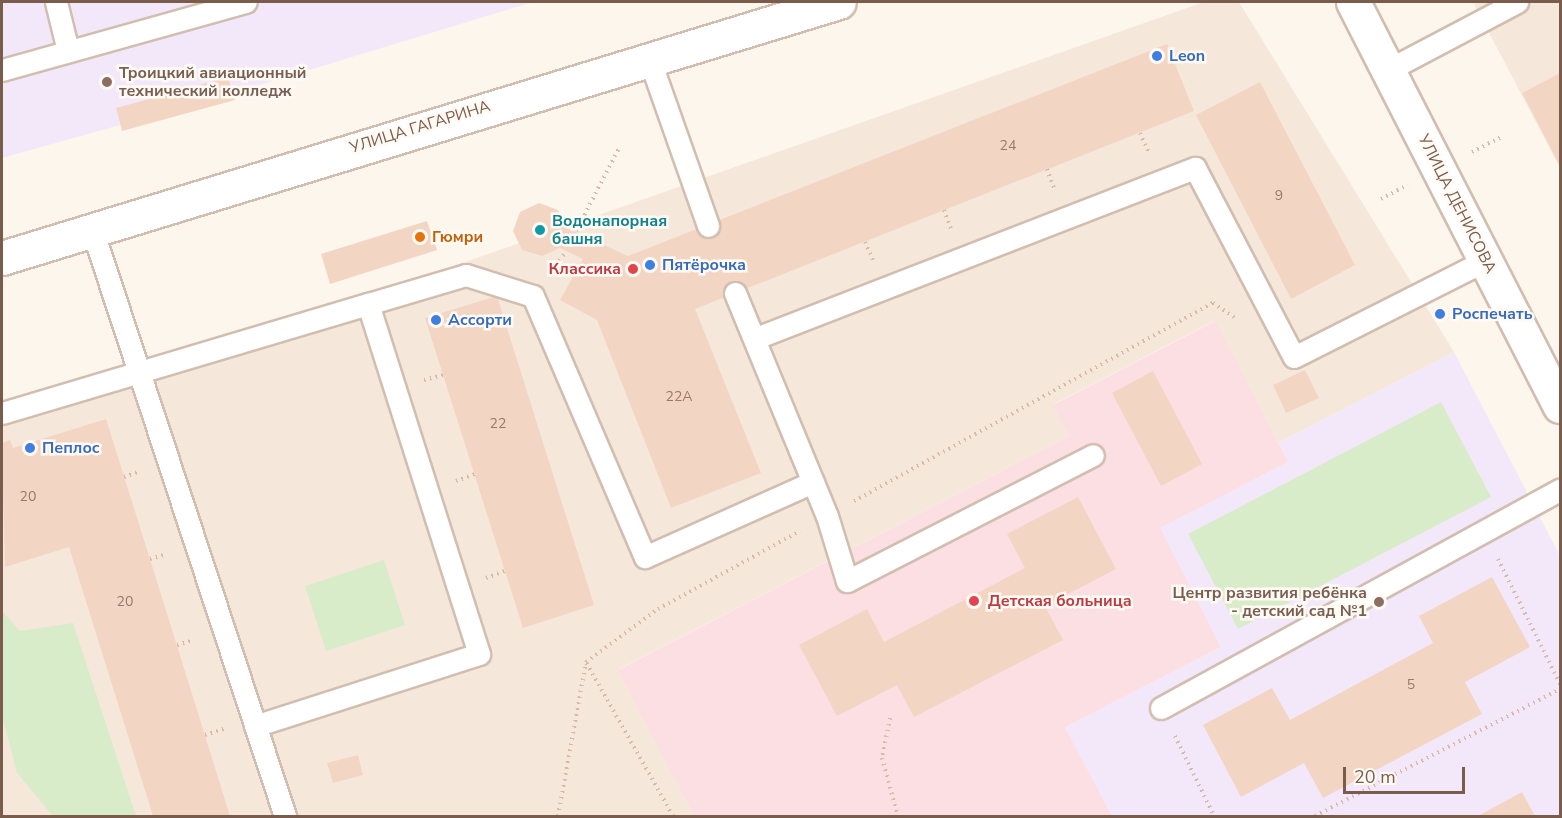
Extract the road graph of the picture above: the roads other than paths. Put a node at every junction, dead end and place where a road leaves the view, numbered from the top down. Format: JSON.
{"nodes":[{"id":1,"x":56,"y":2,"type":"edge"},
{"id":2,"x":246,"y":2,"type":"edge"},
{"id":3,"x":839,"y":2,"type":"edge"},
{"id":4,"x":1353,"y":2,"type":"edge"},
{"id":5,"x":1517,"y":2,"type":"edge"},
{"id":6,"x":68,"y":51,"type":"junction"},
{"id":7,"x":649,"y":58,"type":"junction"},
{"id":8,"x":2,"y":70,"type":"edge"},
{"id":9,"x":1388,"y":70,"type":"junction"},
{"id":10,"x":708,"y":226,"type":"dead end"},
{"id":11,"x":92,"y":229,"type":"junction"},
{"id":12,"x":2,"y":258,"type":"edge"},
{"id":13,"x":1486,"y":260,"type":"junction"},
{"id":14,"x":735,"y":293,"type":"dead end"},
{"id":15,"x":368,"y":304,"type":"junction"},
{"id":16,"x":756,"y":338,"type":"junction"},
{"id":17,"x":135,"y":369,"type":"junction"},
{"id":18,"x":1560,"y":406,"type":"edge"},
{"id":19,"x":2,"y":413,"type":"edge"},
{"id":20,"x":1094,"y":455,"type":"dead end"},
{"id":21,"x":813,"y":482,"type":"junction"},
{"id":22,"x":1560,"y":490,"type":"edge"},
{"id":23,"x":1161,"y":708,"type":"road end"},
{"id":24,"x":255,"y":726,"type":"junction"},
{"id":25,"x":285,"y":816,"type":"edge"}],
"edges":[{"from":1,"to":6,"type":"lane"},
{"from":2,"to":6,"type":"lane"},
{"from":3,"to":7,"type":"main road","name":"УЛИЦА ГАГАРИНА"},
{"from":4,"to":9,"type":"main road","name":"УЛИЦА ДЕНИСОВА"},
{"from":5,"to":9,"type":"lane"},
{"from":6,"to":8,"type":"lane"},
{"from":7,"to":10,"type":"lane"},
{"from":7,"to":11,"type":"main road","name":"УЛИЦА ГАГАРИНА"},
{"from":9,"to":13,"type":"main road","name":"УЛИЦА ДЕНИСОВА"},
{"from":11,"to":12,"type":"main road","name":"УЛИЦА ГАГАРИНА"},
{"from":11,"to":17,"type":"lane"},
{"from":13,"to":16,"type":"lane"},
{"from":13,"to":18,"type":"main road","name":"УЛИЦА ДЕНИСОВА"},
{"from":14,"to":16,"type":"lane"},
{"from":15,"to":17,"type":"lane"},
{"from":15,"to":21,"type":"lane"},
{"from":15,"to":24,"type":"lane"},
{"from":16,"to":21,"type":"lane"},
{"from":17,"to":19,"type":"lane"},
{"from":17,"to":24,"type":"lane"},
{"from":20,"to":21,"type":"lane"},
{"from":22,"to":23,"type":"lane"},
{"from":24,"to":25,"type":"lane"}]}
